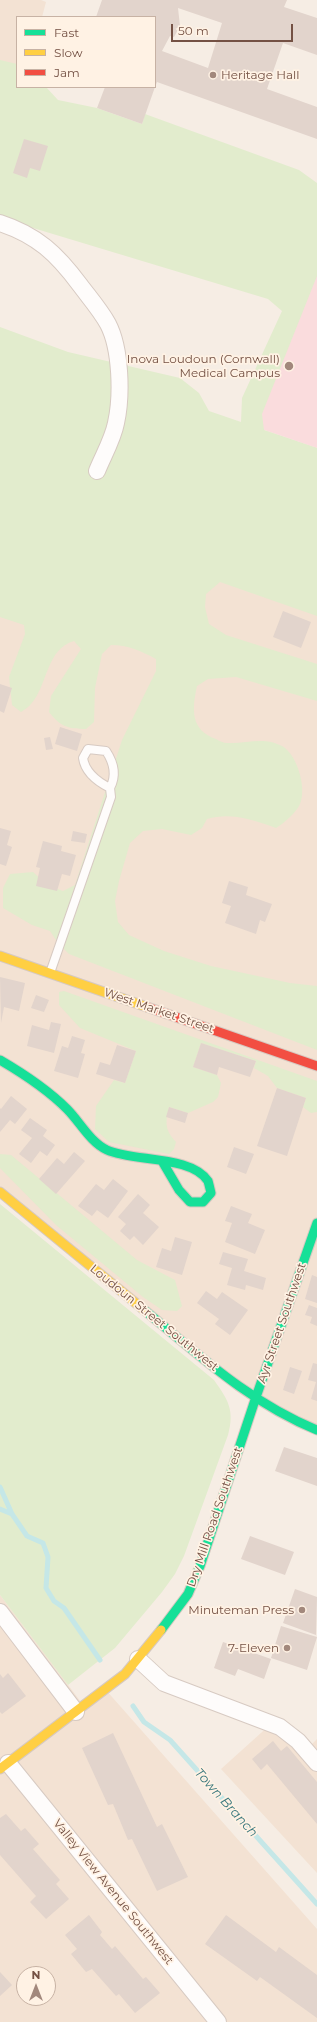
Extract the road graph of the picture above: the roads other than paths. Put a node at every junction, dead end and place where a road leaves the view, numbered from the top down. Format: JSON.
{"nodes":[{"id":1,"x":0,"y":223,"type":"edge"},
{"id":2,"x":97,"y":471,"type":"dead end"},
{"id":3,"x":110,"y":788,"type":"junction"},
{"id":4,"x":0,"y":956,"type":"edge"},
{"id":5,"x":49,"y":973,"type":"junction"},
{"id":6,"x":0,"y":1060,"type":"edge"},
{"id":7,"x":317,"y":1066,"type":"edge"},
{"id":8,"x":162,"y":1161,"type":"junction"},
{"id":9,"x":0,"y":1192,"type":"edge"},
{"id":10,"x":317,"y":1223,"type":"edge"},
{"id":11,"x":255,"y":1400,"type":"junction"},
{"id":12,"x":317,"y":1430,"type":"edge"},
{"id":13,"x":0,"y":1612,"type":"edge"},
{"id":14,"x":138,"y":1659,"type":"junction"},
{"id":15,"x":76,"y":1712,"type":"junction"},
{"id":16,"x":317,"y":1762,"type":"edge"},
{"id":17,"x":4,"y":1766,"type":"edge"},
{"id":18,"x":218,"y":2022,"type":"edge"}],
"edges":[{"from":1,"to":2,"type":"street"},
{"from":3,"to":3,"type":"lane"},
{"from":3,"to":5,"type":"lane"},
{"from":4,"to":5,"type":"street","name":"West Market Street"},
{"from":5,"to":7,"type":"street","name":"West Market Street"},
{"from":6,"to":8,"type":"street"},
{"from":8,"to":8,"type":"street"},
{"from":9,"to":11,"type":"street","name":"Loudoun Street Southwest"},
{"from":10,"to":11,"type":"street","name":"Ayr Street Southwest"},
{"from":11,"to":12,"type":"street","name":"Loudoun Street Southwest"},
{"from":11,"to":14,"type":"street","name":"Dry Mill Road Southwest"},
{"from":13,"to":15,"type":"street"},
{"from":14,"to":15,"type":"street","name":"Dry Mill Road Southwest"},
{"from":14,"to":16,"type":"street"},
{"from":15,"to":17,"type":"street","name":"Dry Mill Road Southwest"},
{"from":17,"to":18,"type":"street","name":"Valley View Avenue Southwest"}]}
